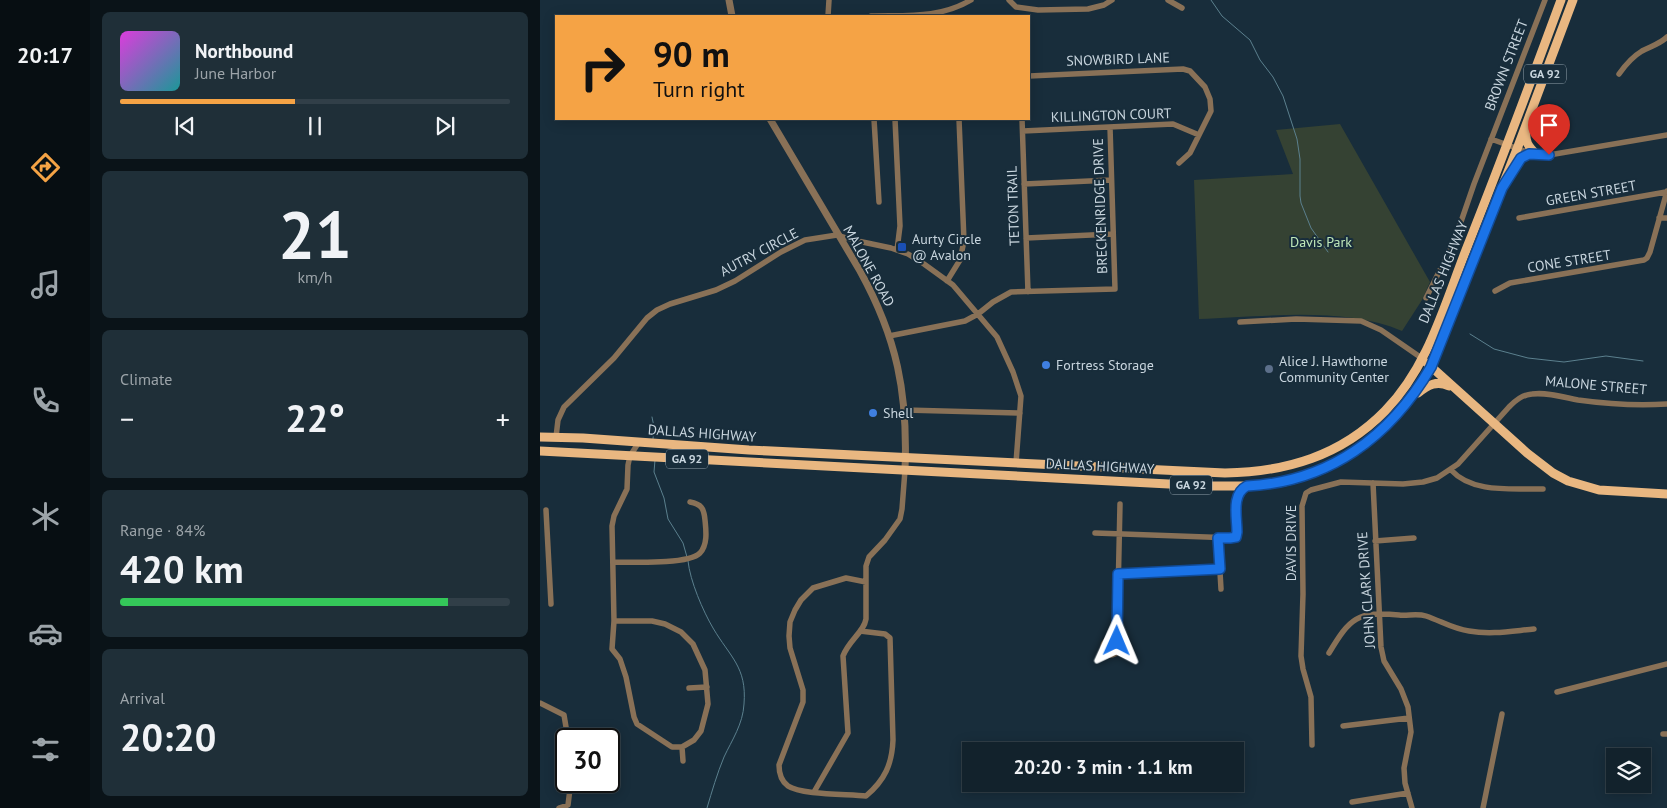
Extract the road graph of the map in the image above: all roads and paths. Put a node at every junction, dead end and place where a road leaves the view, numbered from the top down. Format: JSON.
{"nodes":[{"id":1,"x":729,"y":0,"type":"edge"},
{"id":2,"x":829,"y":0,"type":"edge"},
{"id":3,"x":971,"y":0,"type":"edge"},
{"id":4,"x":1009,"y":0,"type":"edge"},
{"id":5,"x":1112,"y":0,"type":"edge"},
{"id":6,"x":1168,"y":0,"type":"edge"},
{"id":7,"x":1545,"y":0,"type":"edge"},
{"id":8,"x":1561,"y":0,"type":"edge"},
{"id":9,"x":1573,"y":0,"type":"edge"},
{"id":10,"x":1182,"y":8,"type":"dead end"},
{"id":11,"x":732,"y":15,"type":"edge"},
{"id":12,"x":828,"y":15,"type":"edge"},
{"id":13,"x":904,"y":15,"type":"edge"},
{"id":14,"x":1667,"y":37,"type":"edge"},
{"id":15,"x":1619,"y":74,"type":"dead end"},
{"id":16,"x":1030,"y":76,"type":"edge"},
{"id":17,"x":771,"y":120,"type":"edge"},
{"id":18,"x":874,"y":120,"type":"edge"},
{"id":19,"x":895,"y":120,"type":"edge"},
{"id":20,"x":959,"y":120,"type":"edge"},
{"id":21,"x":1022,"y":120,"type":"edge"},
{"id":22,"x":1526,"y":125,"type":"junction"},
{"id":23,"x":1110,"y":127,"type":"junction"},
{"id":24,"x":1023,"y":131,"type":"junction"},
{"id":25,"x":1199,"y":135,"type":"junction"},
{"id":26,"x":1667,"y":135,"type":"edge"},
{"id":27,"x":1491,"y":139,"type":"junction"},
{"id":28,"x":1508,"y":145,"type":"junction"},
{"id":29,"x":1517,"y":149,"type":"junction"},
{"id":30,"x":1536,"y":154,"type":"junction"},
{"id":31,"x":1179,"y":163,"type":"dead end"},
{"id":32,"x":1111,"y":180,"type":"junction"},
{"id":33,"x":1024,"y":184,"type":"junction"},
{"id":34,"x":1502,"y":188,"type":"junction"},
{"id":35,"x":1667,"y":191,"type":"edge"},
{"id":36,"x":879,"y":202,"type":"dead end"},
{"id":37,"x":1519,"y":218,"type":"dead end"},
{"id":38,"x":1659,"y":218,"type":"junction"},
{"id":39,"x":1667,"y":218,"type":"edge"},
{"id":40,"x":1113,"y":234,"type":"junction"},
{"id":41,"x":837,"y":235,"type":"junction"},
{"id":42,"x":1026,"y":238,"type":"junction"},
{"id":43,"x":897,"y":250,"type":"junction"},
{"id":44,"x":947,"y":281,"type":"junction"},
{"id":45,"x":1028,"y":292,"type":"junction"},
{"id":46,"x":1496,"y":292,"type":"dead end"},
{"id":47,"x":1426,"y":298,"type":"dead end"},
{"id":48,"x":978,"y":314,"type":"junction"},
{"id":49,"x":1240,"y":322,"type":"dead end"},
{"id":50,"x":889,"y":336,"type":"junction"},
{"id":51,"x":1423,"y":359,"type":"junction"},
{"id":52,"x":1431,"y":367,"type":"junction"},
{"id":53,"x":1455,"y":390,"type":"junction"},
{"id":54,"x":1412,"y":397,"type":"junction"},
{"id":55,"x":1667,"y":404,"type":"edge"},
{"id":56,"x":905,"y":410,"type":"junction"},
{"id":57,"x":1020,"y":413,"type":"junction"},
{"id":58,"x":1493,"y":424,"type":"junction"},
{"id":59,"x":540,"y":437,"type":"edge"},
{"id":60,"x":556,"y":437,"type":"junction"},
{"id":61,"x":639,"y":442,"type":"junction"},
{"id":62,"x":540,"y":451,"type":"edge"},
{"id":63,"x":630,"y":456,"type":"junction"},
{"id":64,"x":906,"y":456,"type":"junction"},
{"id":65,"x":1016,"y":463,"type":"junction"},
{"id":66,"x":905,"y":470,"type":"junction"},
{"id":67,"x":1451,"y":470,"type":"junction"},
{"id":68,"x":1373,"y":483,"type":"junction"},
{"id":69,"x":1226,"y":486,"type":"junction"},
{"id":70,"x":1247,"y":486,"type":"junction"},
{"id":71,"x":1543,"y":489,"type":"dead end"},
{"id":72,"x":1667,"y":494,"type":"edge"},
{"id":73,"x":1237,"y":496,"type":"junction"},
{"id":74,"x":690,"y":502,"type":"dead end"},
{"id":75,"x":1120,"y":504,"type":"dead end"},
{"id":76,"x":546,"y":510,"type":"dead end"},
{"id":77,"x":1095,"y":533,"type":"dead end"},
{"id":78,"x":1119,"y":533,"type":"junction"},
{"id":79,"x":1218,"y":538,"type":"junction"},
{"id":80,"x":1414,"y":538,"type":"dead end"},
{"id":81,"x":1375,"y":540,"type":"junction"},
{"id":82,"x":548,"y":554,"type":"junction"},
{"id":83,"x":540,"y":555,"type":"edge"},
{"id":84,"x":613,"y":562,"type":"junction"},
{"id":85,"x":1220,"y":569,"type":"junction"},
{"id":86,"x":1118,"y":574,"type":"junction"},
{"id":87,"x":866,"y":582,"type":"junction"},
{"id":88,"x":1221,"y":589,"type":"dead end"},
{"id":89,"x":551,"y":604,"type":"dead end"},
{"id":90,"x":1379,"y":613,"type":"junction"},
{"id":91,"x":614,"y":621,"type":"junction"},
{"id":92,"x":1534,"y":629,"type":"dead end"},
{"id":93,"x":860,"y":631,"type":"junction"},
{"id":94,"x":1117,"y":641,"type":"dead end"},
{"id":95,"x":1329,"y":653,"type":"dead end"},
{"id":96,"x":1667,"y":664,"type":"edge"},
{"id":97,"x":707,"y":687,"type":"junction"},
{"id":98,"x":689,"y":688,"type":"dead end"},
{"id":99,"x":1557,"y":692,"type":"dead end"},
{"id":100,"x":540,"y":703,"type":"edge"},
{"id":101,"x":1502,"y":714,"type":"dead end"},
{"id":102,"x":1409,"y":718,"type":"junction"},
{"id":103,"x":1343,"y":726,"type":"dead end"},
{"id":104,"x":566,"y":728,"type":"edge"},
{"id":105,"x":1312,"y":745,"type":"dead end"},
{"id":106,"x":682,"y":747,"type":"junction"},
{"id":107,"x":682,"y":761,"type":"dead end"},
{"id":108,"x":814,"y":792,"type":"junction"},
{"id":109,"x":570,"y":793,"type":"edge"},
{"id":110,"x":1408,"y":794,"type":"junction"},
{"id":111,"x":1352,"y":802,"type":"dead end"},
{"id":112,"x":559,"y":808,"type":"edge"},
{"id":113,"x":1412,"y":808,"type":"edge"},
{"id":114,"x":1483,"y":808,"type":"edge"}],
"edges":[{"from":1,"to":11,"type":"street"},
{"from":2,"to":12,"type":"street"},
{"from":3,"to":13,"type":"street"},
{"from":4,"to":5,"type":"street"},
{"from":6,"to":10,"type":"street"},
{"from":7,"to":27,"type":"street","name":"BROWN STREET"},
{"from":8,"to":28,"type":"main road","name":"DALLAS HIGHWAY","number":"GA 92"},
{"from":9,"to":22,"type":"main road","name":"DALLAS HIGHWAY","number":"GA 92"},
{"from":14,"to":15,"type":"street"},
{"from":16,"to":25,"type":"street","name":"SNOWBIRD LANE"},
{"from":17,"to":41,"type":"street","name":"MALONE ROAD"},
{"from":18,"to":36,"type":"street"},
{"from":19,"to":43,"type":"street"},
{"from":20,"to":44,"type":"street"},
{"from":21,"to":24,"type":"street","name":"TETON TRAIL"},
{"from":22,"to":29,"type":"main road","name":"DALLAS HIGHWAY","number":"GA 92"},
{"from":22,"to":30,"type":"main road"},
{"from":23,"to":24,"type":"street","name":"KILLINGTON COURT"},
{"from":23,"to":25,"type":"street","name":"KILLINGTON COURT"},
{"from":23,"to":32,"type":"street","name":"BRECKENRIDGE DRIVE"},
{"from":24,"to":33,"type":"street","name":"TETON TRAIL"},
{"from":25,"to":31,"type":"street","name":"SNOWBIRD LANE"},
{"from":26,"to":30,"type":"street"},
{"from":27,"to":28,"type":"street"},
{"from":27,"to":47,"type":"street","name":"BROWN STREET"},
{"from":28,"to":29,"type":"street"},
{"from":28,"to":51,"type":"main road","name":"DALLAS HIGHWAY","number":"GA 92"},
{"from":29,"to":30,"type":"street"},
{"from":29,"to":34,"type":"main road","name":"DALLAS HIGHWAY","number":"GA 92"},
{"from":30,"to":34,"type":"main road"},
{"from":32,"to":33,"type":"street"},
{"from":32,"to":40,"type":"street","name":"BRECKENRIDGE DRIVE"},
{"from":33,"to":42,"type":"street","name":"TETON TRAIL"},
{"from":34,"to":52,"type":"main road","name":"DALLAS HIGHWAY","number":"GA 92"},
{"from":35,"to":37,"type":"street","name":"GREEN STREET"},
{"from":35,"to":38,"type":"street"},
{"from":38,"to":39,"type":"street"},
{"from":38,"to":46,"type":"street","name":"CONE STREET"},
{"from":40,"to":42,"type":"street"},
{"from":40,"to":45,"type":"street","name":"BRECKENRIDGE DRIVE"},
{"from":41,"to":43,"type":"street","name":"AUTRY CIRCLE"},
{"from":41,"to":50,"type":"street","name":"MALONE ROAD"},
{"from":41,"to":60,"type":"street","name":"AUTRY CIRCLE"},
{"from":42,"to":45,"type":"street","name":"TETON TRAIL"},
{"from":43,"to":44,"type":"street","name":"AUTRY CIRCLE"},
{"from":44,"to":48,"type":"street","name":"AUTRY CIRCLE"},
{"from":45,"to":48,"type":"street","name":"BRECKENRIDGE DRIVE"},
{"from":48,"to":50,"type":"street","name":"BRECKENRIDGE DRIVE"},
{"from":48,"to":57,"type":"street","name":"AUTRY CIRCLE"},
{"from":49,"to":51,"type":"street"},
{"from":50,"to":56,"type":"street","name":"MALONE ROAD"},
{"from":51,"to":52,"type":"main road"},
{"from":51,"to":65,"type":"main road","name":"DALLAS HIGHWAY","number":"GA 92"},
{"from":52,"to":53,"type":"main road"},
{"from":52,"to":54,"type":"main road","name":"DALLAS HIGHWAY","number":"GA 92"},
{"from":53,"to":54,"type":"main road"},
{"from":53,"to":58,"type":"main road"},
{"from":54,"to":70,"type":"main road","name":"DALLAS HIGHWAY","number":"GA 92"},
{"from":55,"to":58,"type":"street","name":"MALONE STREET"},
{"from":56,"to":57,"type":"street"},
{"from":56,"to":64,"type":"street","name":"MALONE ROAD"},
{"from":57,"to":65,"type":"street","name":"AUTRY CIRCLE"},
{"from":58,"to":67,"type":"street","name":"DAVIS DRIVE"},
{"from":58,"to":72,"type":"main road"},
{"from":59,"to":60,"type":"main road","name":"DALLAS HIGHWAY","number":"GA 92"},
{"from":60,"to":61,"type":"main road","name":"DALLAS HIGHWAY","number":"GA 92"},
{"from":61,"to":63,"type":"street"},
{"from":61,"to":64,"type":"main road","name":"DALLAS HIGHWAY","number":"GA 92"},
{"from":62,"to":63,"type":"main road","name":"DALLAS HIGHWAY","number":"GA 92"},
{"from":63,"to":66,"type":"main road","name":"DALLAS HIGHWAY","number":"GA 92"},
{"from":63,"to":84,"type":"street"},
{"from":64,"to":65,"type":"main road","name":"DALLAS HIGHWAY","number":"GA 92"},
{"from":64,"to":66,"type":"street","name":"MALONE ROAD"},
{"from":66,"to":69,"type":"main road","name":"DALLAS HIGHWAY","number":"GA 92"},
{"from":66,"to":87,"type":"street"},
{"from":67,"to":68,"type":"street","name":"DAVIS DRIVE"},
{"from":67,"to":71,"type":"street"},
{"from":68,"to":81,"type":"street","name":"JOHN CLARK DRIVE"},
{"from":68,"to":105,"type":"street","name":"DAVIS DRIVE"},
{"from":69,"to":70,"type":"main road","name":"DALLAS HIGHWAY","number":"GA 92"},
{"from":69,"to":73,"type":"street"},
{"from":70,"to":73,"type":"street"},
{"from":73,"to":79,"type":"street"},
{"from":74,"to":84,"type":"street"},
{"from":75,"to":78,"type":"street"},
{"from":76,"to":82,"type":"street"},
{"from":77,"to":78,"type":"street"},
{"from":78,"to":79,"type":"street"},
{"from":78,"to":86,"type":"street"},
{"from":79,"to":85,"type":"street"},
{"from":80,"to":81,"type":"street"},
{"from":81,"to":90,"type":"street","name":"JOHN CLARK DRIVE"},
{"from":82,"to":83,"type":"street"},
{"from":82,"to":89,"type":"street"},
{"from":84,"to":91,"type":"street"},
{"from":85,"to":86,"type":"street"},
{"from":85,"to":88,"type":"street"},
{"from":86,"to":94,"type":"street"},
{"from":87,"to":93,"type":"street"},
{"from":87,"to":108,"type":"street"},
{"from":90,"to":92,"type":"street"},
{"from":90,"to":95,"type":"street"},
{"from":90,"to":102,"type":"street","name":"JOHN CLARK DRIVE"},
{"from":91,"to":97,"type":"street"},
{"from":91,"to":106,"type":"street"},
{"from":93,"to":108,"type":"street"},
{"from":93,"to":108,"type":"street"},
{"from":96,"to":99,"type":"street"},
{"from":97,"to":98,"type":"street"},
{"from":97,"to":106,"type":"street"},
{"from":100,"to":104,"type":"street"},
{"from":101,"to":114,"type":"street"},
{"from":102,"to":103,"type":"street"},
{"from":102,"to":110,"type":"street","name":"JOHN CLARK DRIVE"},
{"from":106,"to":107,"type":"street"},
{"from":109,"to":112,"type":"street"},
{"from":110,"to":111,"type":"street"},
{"from":110,"to":113,"type":"street","name":"JOHN CLARK DRIVE"}]}
